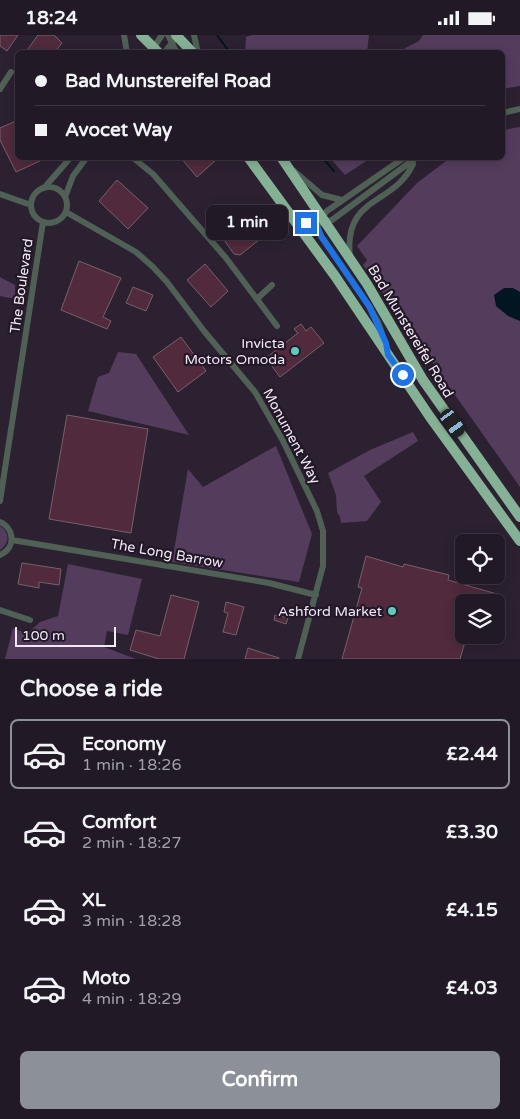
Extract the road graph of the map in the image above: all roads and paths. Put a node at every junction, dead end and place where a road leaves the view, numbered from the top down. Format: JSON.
{"nodes":[{"id":1,"x":124,"y":35,"type":"edge"},
{"id":2,"x":141,"y":35,"type":"edge"},
{"id":3,"x":194,"y":35,"type":"edge"},
{"id":4,"x":160,"y":36,"type":"edge"},
{"id":5,"x":174,"y":37,"type":"edge"},
{"id":6,"x":126,"y":50,"type":"edge"},
{"id":7,"x":157,"y":50,"type":"edge"},
{"id":8,"x":158,"y":50,"type":"edge"},
{"id":9,"x":159,"y":50,"type":"edge"},
{"id":10,"x":159,"y":50,"type":"edge"},
{"id":11,"x":176,"y":50,"type":"edge"},
{"id":12,"x":189,"y":50,"type":"edge"},
{"id":13,"x":197,"y":50,"type":"edge"},
{"id":14,"x":10,"y":72,"type":"dead end"},
{"id":15,"x":0,"y":89,"type":"edge"},
{"id":16,"x":520,"y":109,"type":"edge"},
{"id":17,"x":505,"y":112,"type":"edge"},
{"id":18,"x":68,"y":160,"type":"edge"},
{"id":19,"x":85,"y":160,"type":"edge"},
{"id":20,"x":136,"y":160,"type":"edge"},
{"id":21,"x":250,"y":160,"type":"edge"},
{"id":22,"x":283,"y":160,"type":"edge"},
{"id":23,"x":401,"y":160,"type":"edge"},
{"id":24,"x":415,"y":160,"type":"edge"},
{"id":25,"x":289,"y":167,"type":"junction"},
{"id":26,"x":44,"y":188,"type":"junction"},
{"id":27,"x":0,"y":195,"type":"edge"},
{"id":28,"x":65,"y":197,"type":"junction"},
{"id":29,"x":342,"y":200,"type":"junction"},
{"id":30,"x":31,"y":205,"type":"junction"},
{"id":31,"x":66,"y":212,"type":"junction"},
{"id":32,"x":293,"y":219,"type":"junction"},
{"id":33,"x":321,"y":221,"type":"junction"},
{"id":34,"x":43,"y":223,"type":"junction"},
{"id":35,"x":350,"y":258,"type":"junction"},
{"id":36,"x":272,"y":285,"type":"dead end"},
{"id":37,"x":258,"y":298,"type":"junction"},
{"id":38,"x":277,"y":326,"type":"dead end"},
{"id":39,"x":388,"y":355,"type":"junction"},
{"id":40,"x":0,"y":501,"type":"edge"},
{"id":41,"x":520,"y":517,"type":"edge"},
{"id":42,"x":0,"y":522,"type":"edge"},
{"id":43,"x":12,"y":540,"type":"junction"},
{"id":44,"x":520,"y":541,"type":"edge"},
{"id":45,"x":0,"y":555,"type":"edge"},
{"id":46,"x":316,"y":595,"type":"junction"},
{"id":47,"x":0,"y":610,"type":"edge"},
{"id":48,"x":30,"y":620,"type":"dead end"},
{"id":49,"x":298,"y":659,"type":"edge"}],
"edges":[{"from":1,"to":6,"type":"street"},
{"from":2,"to":7,"type":"highway"},
{"from":3,"to":13,"type":"street"},
{"from":4,"to":8,"type":"street"},
{"from":4,"to":9,"type":"street"},
{"from":5,"to":10,"type":"street"},
{"from":5,"to":11,"type":"street"},
{"from":5,"to":12,"type":"highway"},
{"from":14,"to":15,"type":"street"},
{"from":16,"to":17,"type":"street"},
{"from":18,"to":26,"type":"street"},
{"from":19,"to":28,"type":"street"},
{"from":20,"to":37,"type":"street"},
{"from":21,"to":32,"type":"highway","name":"Bad Munstereifel Road"},
{"from":22,"to":25,"type":"highway","name":"Bad Munstereifel Road"},
{"from":23,"to":29,"type":"street"},
{"from":24,"to":33,"type":"street"},
{"from":24,"to":35,"type":"street"},
{"from":25,"to":29,"type":"street"},
{"from":25,"to":33,"type":"highway","name":"Bad Munstereifel Road"},
{"from":26,"to":28,"type":"street"},
{"from":26,"to":30,"type":"street"},
{"from":27,"to":30,"type":"street"},
{"from":28,"to":31,"type":"street"},
{"from":29,"to":33,"type":"street"},
{"from":30,"to":34,"type":"street"},
{"from":31,"to":34,"type":"street"},
{"from":31,"to":46,"type":"street","name":"Monument Way"},
{"from":32,"to":33,"type":"street"},
{"from":32,"to":39,"type":"highway","name":"Bad Munstereifel Road"},
{"from":33,"to":35,"type":"highway","name":"Bad Munstereifel Road"},
{"from":33,"to":39,"type":"street"},
{"from":34,"to":40,"type":"street","name":"The Boulevard"},
{"from":35,"to":41,"type":"highway","name":"Bad Munstereifel Road"},
{"from":36,"to":37,"type":"street"},
{"from":37,"to":38,"type":"street"},
{"from":39,"to":44,"type":"highway","name":"Bad Munstereifel Road"},
{"from":42,"to":43,"type":"street"},
{"from":43,"to":45,"type":"street"},
{"from":43,"to":46,"type":"street","name":"The Long Barrow"},
{"from":46,"to":49,"type":"street","name":"Monument Way"},
{"from":47,"to":48,"type":"street"}]}
